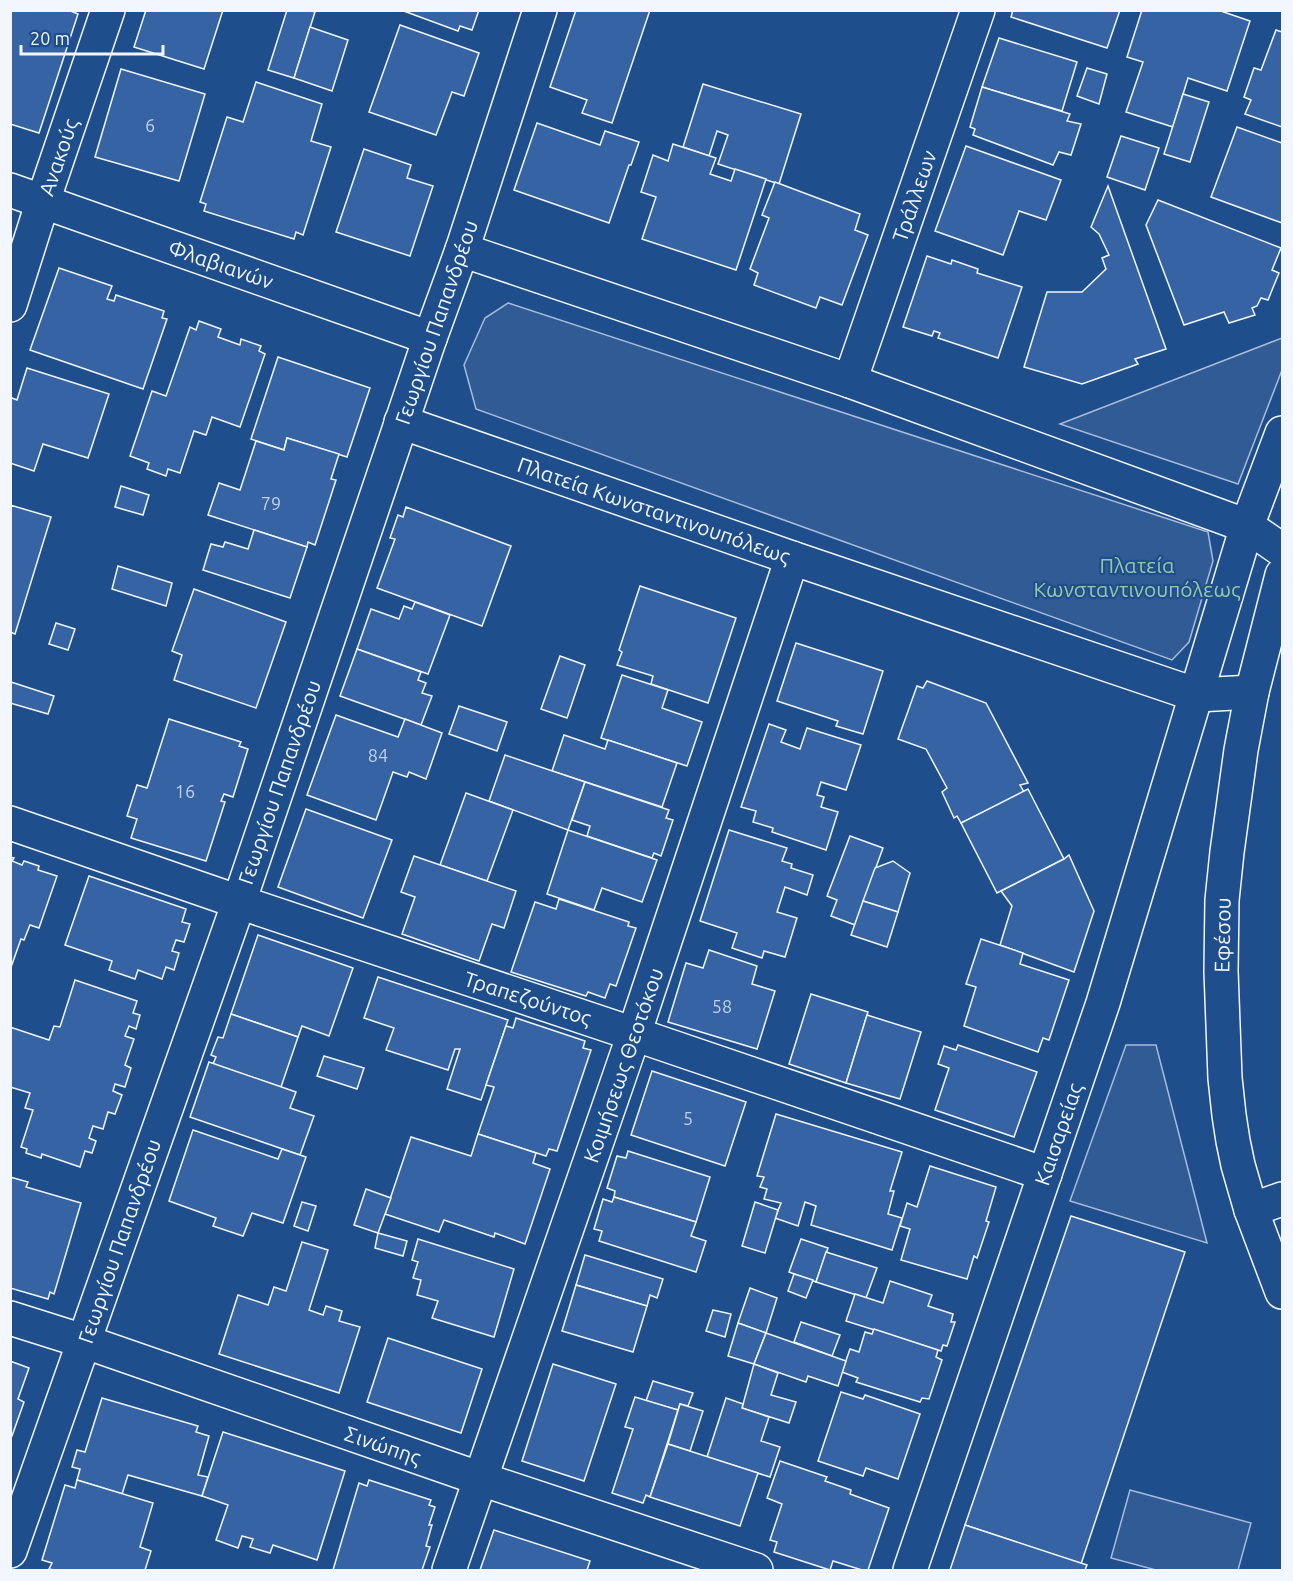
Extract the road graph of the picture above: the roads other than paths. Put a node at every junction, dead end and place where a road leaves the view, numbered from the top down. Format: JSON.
{"nodes":[{"id":1,"x":108,"y":10,"type":"edge"},
{"id":2,"x":540,"y":10,"type":"edge"},
{"id":3,"x":978,"y":10,"type":"edge"},
{"id":4,"x":10,"y":190,"type":"edge"},
{"id":5,"x":43,"y":201,"type":"junction"},
{"id":6,"x":462,"y":250,"type":"junction"},
{"id":7,"x":10,"y":304,"type":"edge"},
{"id":8,"x":430,"y":338,"type":"junction"},
{"id":9,"x":850,"y":381,"type":"junction"},
{"id":10,"x":401,"y":422,"type":"junction"},
{"id":11,"x":1282,"y":433,"type":"edge"},
{"id":12,"x":1247,"y":526,"type":"junction"},
{"id":13,"x":1282,"y":550,"type":"edge"},
{"id":14,"x":792,"y":558,"type":"junction"},
{"id":15,"x":1282,"y":575,"type":"edge"},
{"id":16,"x":1274,"y":640,"type":"edge"},
{"id":17,"x":1252,"y":692,"type":"junction"},
{"id":18,"x":1197,"y":695,"type":"junction"},
{"id":19,"x":10,"y":823,"type":"edge"},
{"id":20,"x":239,"y":902,"type":"junction"},
{"id":21,"x":634,"y":1034,"type":"junction"},
{"id":22,"x":1045,"y":1174,"type":"junction"},
{"id":23,"x":1282,"y":1199,"type":"edge"},
{"id":24,"x":1251,"y":1210,"type":"junction"},
{"id":25,"x":1282,"y":1292,"type":"edge"},
{"id":26,"x":10,"y":1318,"type":"edge"},
{"id":27,"x":83,"y":1341,"type":"junction"},
{"id":28,"x":481,"y":1479,"type":"junction"},
{"id":29,"x":10,"y":1551,"type":"edge"},
{"id":30,"x":448,"y":1570,"type":"edge"},
{"id":31,"x":756,"y":1570,"type":"edge"},
{"id":32,"x":910,"y":1570,"type":"edge"}],
"edges":[{"from":1,"to":5,"type":"street","name":"Ανακούς"},
{"from":2,"to":6,"type":"street","name":"Γεωργίου Παπανδρέου"},
{"from":3,"to":9,"type":"street","name":"Τράλλεων"},
{"from":4,"to":5,"type":"street","name":"Φλαβιανών"},
{"from":5,"to":7,"type":"street","name":"Ανακούς"},
{"from":5,"to":8,"type":"street","name":"Φλαβιανών"},
{"from":6,"to":8,"type":"street","name":"Γεωργίου Παπανδρέου"},
{"from":6,"to":9,"type":"street"},
{"from":8,"to":10,"type":"street","name":"Γεωργίου Παπανδρέου"},
{"from":9,"to":12,"type":"street"},
{"from":10,"to":14,"type":"street","name":"Πλατεία Κωνσταντινουπόλεως"},
{"from":10,"to":20,"type":"street","name":"Γεωργίου Παπανδρέου"},
{"from":11,"to":12,"type":"street"},
{"from":12,"to":13,"type":"street"},
{"from":12,"to":18,"type":"street"},
{"from":14,"to":18,"type":"street","name":"Πλατεία Κωνσταντινουπόλεως"},
{"from":14,"to":21,"type":"street","name":"Κοιμήσεως Θεοτόκου"},
{"from":15,"to":16,"type":"street","name":"Εφέσου"},
{"from":16,"to":17,"type":"street","name":"Εφέσου"},
{"from":17,"to":18,"type":"street","name":"Πλατεία Κωνσταντινουπόλεως"},
{"from":17,"to":24,"type":"street","name":"Εφέσου"},
{"from":18,"to":22,"type":"street","name":"Καισαρείας"},
{"from":19,"to":20,"type":"street","name":"Τραπεζούντος"},
{"from":20,"to":21,"type":"street","name":"Τραπεζούντος"},
{"from":20,"to":27,"type":"street","name":"Γεωργίου Παπανδρέου"},
{"from":21,"to":22,"type":"street","name":"Τραπεζούντος"},
{"from":21,"to":28,"type":"street","name":"Κοιμήσεως Θεοτόκου"},
{"from":22,"to":32,"type":"street","name":"Καισαρείας"},
{"from":23,"to":24,"type":"street"},
{"from":24,"to":25,"type":"street","name":"Εφέσου"},
{"from":26,"to":27,"type":"street","name":"Σινώπης"},
{"from":27,"to":28,"type":"street","name":"Σινώπης"},
{"from":27,"to":29,"type":"street","name":"Γεωργίου Παπανδρέου"},
{"from":28,"to":30,"type":"street","name":"Κοιμήσεως Θεοτόκου"},
{"from":28,"to":31,"type":"street","name":"Σινώπης"}]}
